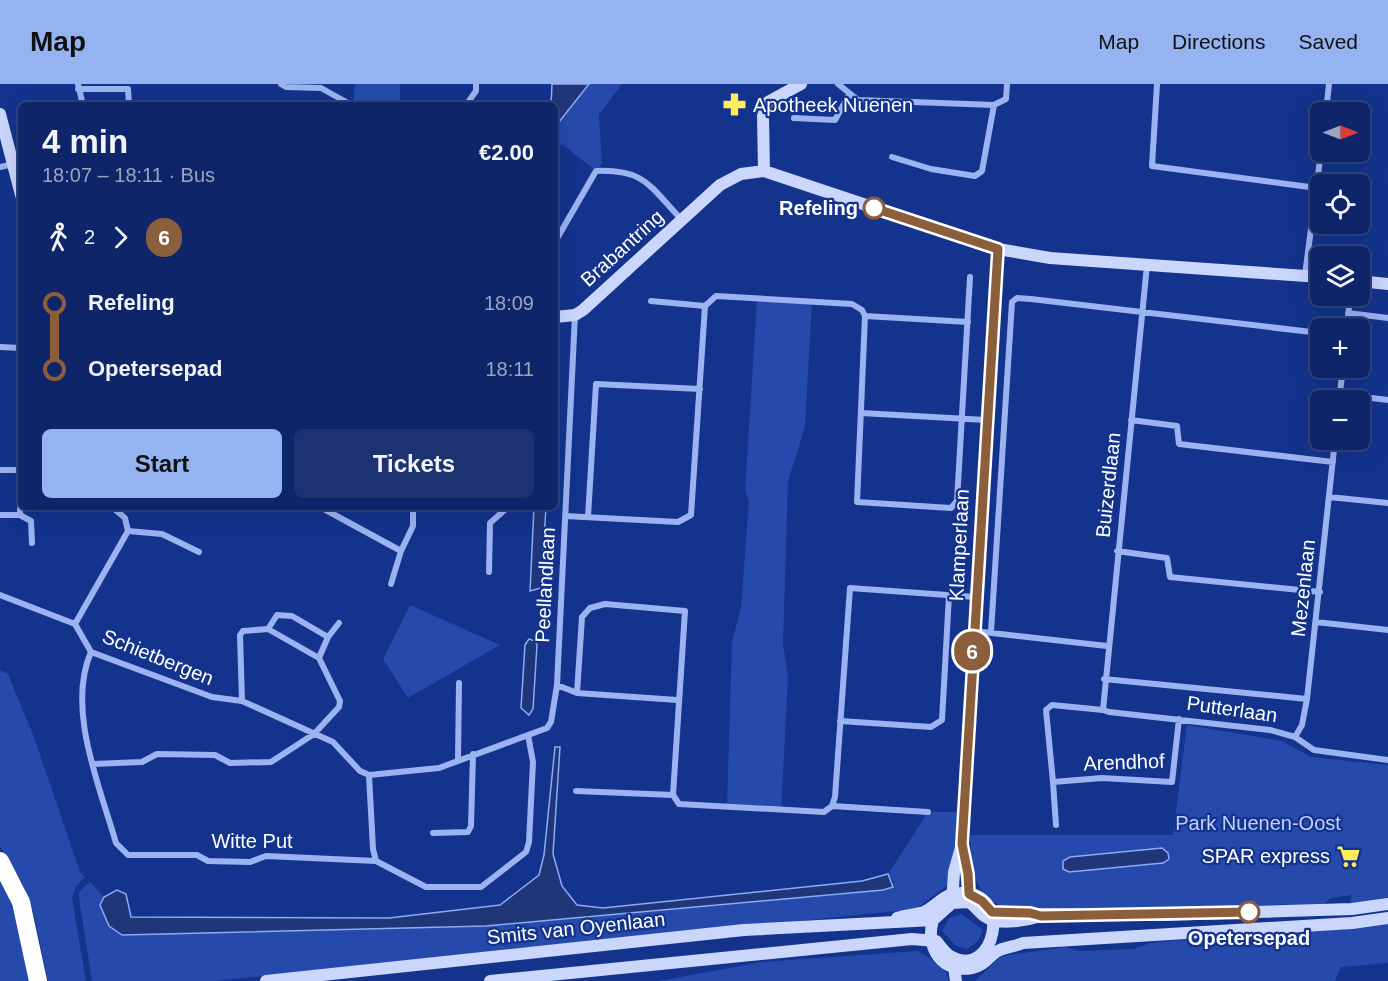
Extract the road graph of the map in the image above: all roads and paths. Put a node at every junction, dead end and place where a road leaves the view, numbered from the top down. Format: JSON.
{"nodes":[{"id":1,"x":281,"y":84,"type":"edge"},
{"id":2,"x":476,"y":84,"type":"edge"},
{"id":3,"x":801,"y":84,"type":"edge"},
{"id":4,"x":837,"y":84,"type":"edge"},
{"id":5,"x":1007,"y":84,"type":"edge"},
{"id":6,"x":1157,"y":84,"type":"edge"},
{"id":7,"x":1329,"y":84,"type":"edge"},
{"id":8,"x":78,"y":87,"type":"edge"},
{"id":9,"x":849,"y":95,"type":"junction"},
{"id":10,"x":81,"y":102,"type":"edge"},
{"id":11,"x":129,"y":102,"type":"edge"},
{"id":12,"x":346,"y":102,"type":"edge"},
{"id":13,"x":468,"y":102,"type":"edge"},
{"id":14,"x":1327,"y":102,"type":"edge"},
{"id":15,"x":994,"y":105,"type":"junction"},
{"id":16,"x":0,"y":114,"type":"edge"},
{"id":17,"x":794,"y":118,"type":"dead end"},
{"id":18,"x":892,"y":157,"type":"dead end"},
{"id":19,"x":6,"y":165,"type":"edge"},
{"id":20,"x":764,"y":171,"type":"junction"},
{"id":21,"x":18,"y":185,"type":"edge"},
{"id":22,"x":1310,"y":187,"type":"edge"},
{"id":23,"x":683,"y":220,"type":"junction"},
{"id":24,"x":1311,"y":234,"type":"edge"},
{"id":25,"x":558,"y":237,"type":"edge"},
{"id":26,"x":998,"y":249,"type":"junction"},
{"id":27,"x":1147,"y":265,"type":"junction"},
{"id":28,"x":1305,"y":275,"type":"junction"},
{"id":29,"x":1310,"y":276,"type":"edge"},
{"id":30,"x":970,"y":277,"type":"dead end"},
{"id":31,"x":1370,"y":282,"type":"edge"},
{"id":32,"x":1388,"y":284,"type":"edge"},
{"id":33,"x":651,"y":301,"type":"dead end"},
{"id":34,"x":705,"y":306,"type":"junction"},
{"id":35,"x":1349,"y":306,"type":"edge"},
{"id":36,"x":1142,"y":312,"type":"junction"},
{"id":37,"x":1348,"y":313,"type":"junction"},
{"id":38,"x":575,"y":315,"type":"junction"},
{"id":39,"x":865,"y":316,"type":"junction"},
{"id":40,"x":558,"y":317,"type":"edge"},
{"id":41,"x":1348,"y":318,"type":"edge"},
{"id":42,"x":1388,"y":318,"type":"edge"},
{"id":43,"x":968,"y":322,"type":"junction"},
{"id":44,"x":1310,"y":332,"type":"edge"},
{"id":45,"x":0,"y":347,"type":"edge"},
{"id":46,"x":18,"y":348,"type":"edge"},
{"id":47,"x":700,"y":389,"type":"junction"},
{"id":48,"x":1370,"y":399,"type":"edge"},
{"id":49,"x":1388,"y":400,"type":"edge"},
{"id":50,"x":861,"y":413,"type":"junction"},
{"id":51,"x":964,"y":418,"type":"junction"},
{"id":52,"x":986,"y":420,"type":"junction"},
{"id":53,"x":1131,"y":420,"type":"junction"},
{"id":54,"x":1334,"y":450,"type":"edge"},
{"id":55,"x":1333,"y":462,"type":"junction"},
{"id":56,"x":0,"y":470,"type":"edge"},
{"id":57,"x":18,"y":470,"type":"edge"},
{"id":58,"x":1329,"y":497,"type":"junction"},
{"id":59,"x":1388,"y":503,"type":"edge"},
{"id":60,"x":20,"y":510,"type":"edge"},
{"id":61,"x":116,"y":510,"type":"edge"},
{"id":62,"x":326,"y":510,"type":"edge"},
{"id":63,"x":412,"y":510,"type":"edge"},
{"id":64,"x":505,"y":510,"type":"edge"},
{"id":65,"x":0,"y":514,"type":"edge"},
{"id":66,"x":20,"y":515,"type":"junction"},
{"id":67,"x":566,"y":516,"type":"junction"},
{"id":68,"x":588,"y":517,"type":"junction"},
{"id":69,"x":128,"y":531,"type":"junction"},
{"id":70,"x":32,"y":543,"type":"dead end"},
{"id":71,"x":401,"y":551,"type":"junction"},
{"id":72,"x":1117,"y":551,"type":"junction"},
{"id":73,"x":199,"y":552,"type":"dead end"},
{"id":74,"x":489,"y":572,"type":"dead end"},
{"id":75,"x":391,"y":584,"type":"dead end"},
{"id":76,"x":1320,"y":592,"type":"junction"},
{"id":77,"x":0,"y":595,"type":"edge"},
{"id":78,"x":949,"y":595,"type":"junction"},
{"id":79,"x":975,"y":597,"type":"junction"},
{"id":80,"x":1316,"y":622,"type":"junction"},
{"id":81,"x":339,"y":623,"type":"dead end"},
{"id":82,"x":75,"y":624,"type":"junction"},
{"id":83,"x":268,"y":629,"type":"junction"},
{"id":84,"x":1388,"y":630,"type":"edge"},
{"id":85,"x":973,"y":631,"type":"junction"},
{"id":86,"x":991,"y":632,"type":"junction"},
{"id":87,"x":328,"y":637,"type":"junction"},
{"id":88,"x":1107,"y":646,"type":"junction"},
{"id":89,"x":91,"y":652,"type":"junction"},
{"id":90,"x":319,"y":658,"type":"junction"},
{"id":91,"x":1104,"y":679,"type":"junction"},
{"id":92,"x":459,"y":683,"type":"dead end"},
{"id":93,"x":557,"y":685,"type":"junction"},
{"id":94,"x":577,"y":693,"type":"junction"},
{"id":95,"x":1307,"y":699,"type":"junction"},
{"id":96,"x":677,"y":700,"type":"junction"},
{"id":97,"x":242,"y":701,"type":"junction"},
{"id":98,"x":1103,"y":710,"type":"junction"},
{"id":99,"x":1179,"y":719,"type":"junction"},
{"id":100,"x":840,"y":721,"type":"junction"},
{"id":101,"x":314,"y":734,"type":"junction"},
{"id":102,"x":528,"y":735,"type":"junction"},
{"id":103,"x":1295,"y":737,"type":"junction"},
{"id":104,"x":473,"y":754,"type":"junction"},
{"id":105,"x":458,"y":760,"type":"junction"},
{"id":106,"x":1388,"y":760,"type":"edge"},
{"id":107,"x":93,"y":764,"type":"junction"},
{"id":108,"x":369,"y":775,"type":"junction"},
{"id":109,"x":1053,"y":782,"type":"junction"},
{"id":110,"x":576,"y":791,"type":"dead end"},
{"id":111,"x":673,"y":795,"type":"junction"},
{"id":112,"x":832,"y":806,"type":"junction"},
{"id":113,"x":928,"y":812,"type":"dead end"},
{"id":114,"x":1056,"y":825,"type":"dead end"},
{"id":115,"x":433,"y":833,"type":"dead end"},
{"id":116,"x":962,"y":844,"type":"junction"},
{"id":117,"x":0,"y":861,"type":"edge"},
{"id":118,"x":376,"y":861,"type":"junction"},
{"id":119,"x":969,"y":894,"type":"junction"},
{"id":120,"x":952,"y":898,"type":"junction"},
{"id":121,"x":1388,"y":904,"type":"edge"},
{"id":122,"x":929,"y":916,"type":"junction"},
{"id":123,"x":993,"y":917,"type":"junction"},
{"id":124,"x":1388,"y":918,"type":"edge"},
{"id":125,"x":932,"y":943,"type":"junction"},
{"id":126,"x":994,"y":947,"type":"junction"},
{"id":127,"x":954,"y":968,"type":"junction"},
{"id":128,"x":971,"y":969,"type":"edge"},
{"id":129,"x":38,"y":981,"type":"edge"},
{"id":130,"x":266,"y":981,"type":"edge"},
{"id":131,"x":490,"y":981,"type":"edge"},
{"id":132,"x":956,"y":981,"type":"edge"}],
"edges":[{"from":1,"to":12,"type":"street"},
{"from":2,"to":13,"type":"street"},
{"from":3,"to":20,"type":"main road"},
{"from":4,"to":9,"type":"street"},
{"from":5,"to":15,"type":"street"},
{"from":6,"to":22,"type":"street"},
{"from":7,"to":14,"type":"street"},
{"from":8,"to":10,"type":"street"},
{"from":8,"to":11,"type":"street"},
{"from":9,"to":15,"type":"street"},
{"from":9,"to":17,"type":"street"},
{"from":15,"to":18,"type":"street"},
{"from":16,"to":19,"type":"main road"},
{"from":19,"to":21,"type":"main road"},
{"from":20,"to":23,"type":"main road","name":"Brabantring"},
{"from":20,"to":26,"type":"main road"},
{"from":23,"to":25,"type":"street","name":"Brabantring"},
{"from":23,"to":38,"type":"main road","name":"Brabantring"},
{"from":24,"to":28,"type":"street"},
{"from":26,"to":27,"type":"main road"},
{"from":26,"to":52,"type":"main road","name":"Klamperlaan"},
{"from":27,"to":28,"type":"main road"},
{"from":27,"to":36,"type":"street","name":"Buizerdlaan"},
{"from":28,"to":29,"type":"main road"},
{"from":30,"to":43,"type":"street"},
{"from":31,"to":32,"type":"main road"},
{"from":33,"to":34,"type":"street"},
{"from":34,"to":39,"type":"street"},
{"from":34,"to":47,"type":"street"},
{"from":35,"to":37,"type":"street"},
{"from":36,"to":44,"type":"street"},
{"from":36,"to":53,"type":"street","name":"Buizerdlaan"},
{"from":36,"to":86,"type":"street","name":"Klamperlaan"},
{"from":37,"to":41,"type":"street"},
{"from":37,"to":42,"type":"street"},
{"from":38,"to":40,"type":"main road","name":"Brabantring"},
{"from":38,"to":67,"type":"street","name":"Peellandlaan"},
{"from":39,"to":43,"type":"street"},
{"from":39,"to":50,"type":"street"},
{"from":43,"to":51,"type":"street"},
{"from":45,"to":46,"type":"street"},
{"from":47,"to":68,"type":"street"},
{"from":47,"to":68,"type":"street"},
{"from":48,"to":49,"type":"street"},
{"from":50,"to":51,"type":"street"},
{"from":50,"to":51,"type":"street"},
{"from":51,"to":52,"type":"street"},
{"from":52,"to":79,"type":"main road","name":"Klamperlaan"},
{"from":53,"to":55,"type":"street"},
{"from":53,"to":72,"type":"street","name":"Buizerdlaan"},
{"from":54,"to":55,"type":"street","name":"Mezenlaan"},
{"from":55,"to":58,"type":"street","name":"Mezenlaan"},
{"from":56,"to":57,"type":"street"},
{"from":58,"to":59,"type":"street"},
{"from":58,"to":76,"type":"street","name":"Mezenlaan"},
{"from":60,"to":66,"type":"street"},
{"from":61,"to":69,"type":"street"},
{"from":62,"to":71,"type":"street"},
{"from":63,"to":71,"type":"street"},
{"from":64,"to":74,"type":"street"},
{"from":65,"to":66,"type":"street"},
{"from":66,"to":70,"type":"street"},
{"from":67,"to":68,"type":"street"},
{"from":67,"to":93,"type":"street","name":"Peellandlaan"},
{"from":69,"to":73,"type":"street"},
{"from":69,"to":82,"type":"street","name":"Schietbergen"},
{"from":71,"to":75,"type":"street"},
{"from":72,"to":76,"type":"street"},
{"from":72,"to":88,"type":"street","name":"Buizerdlaan"},
{"from":76,"to":80,"type":"street","name":"Mezenlaan"},
{"from":77,"to":82,"type":"street"},
{"from":78,"to":79,"type":"street"},
{"from":78,"to":100,"type":"street"},
{"from":78,"to":100,"type":"street"},
{"from":79,"to":85,"type":"main road","name":"Klamperlaan"},
{"from":80,"to":84,"type":"street"},
{"from":80,"to":95,"type":"street","name":"Mezenlaan"},
{"from":81,"to":87,"type":"street"},
{"from":82,"to":89,"type":"street","name":"Schietbergen"},
{"from":83,"to":87,"type":"street","name":"Schietbergen"},
{"from":83,"to":90,"type":"street"},
{"from":83,"to":97,"type":"street","name":"Schietbergen"},
{"from":85,"to":86,"type":"street"},
{"from":85,"to":116,"type":"main road","name":"Klamperlaan"},
{"from":86,"to":88,"type":"street"},
{"from":87,"to":90,"type":"street"},
{"from":88,"to":91,"type":"street","name":"Buizerdlaan"},
{"from":89,"to":97,"type":"street","name":"Schietbergen"},
{"from":89,"to":107,"type":"street"},
{"from":90,"to":101,"type":"street"},
{"from":91,"to":95,"type":"street","name":"Putterlaan"},
{"from":91,"to":98,"type":"street","name":"Buizerdlaan"},
{"from":92,"to":105,"type":"street"},
{"from":93,"to":94,"type":"street"},
{"from":93,"to":102,"type":"street","name":"Peellandlaan"},
{"from":94,"to":96,"type":"street"},
{"from":94,"to":96,"type":"street"},
{"from":95,"to":103,"type":"street","name":"Mezenlaan"},
{"from":96,"to":111,"type":"street"},
{"from":97,"to":101,"type":"street","name":"Schietbergen"},
{"from":98,"to":99,"type":"street","name":"Putterlaan"},
{"from":98,"to":109,"type":"street"},
{"from":99,"to":103,"type":"street","name":"Putterlaan"},
{"from":99,"to":109,"type":"street","name":"Arendhof"},
{"from":100,"to":112,"type":"street"},
{"from":101,"to":107,"type":"street"},
{"from":101,"to":108,"type":"street","name":"Schietbergen"},
{"from":102,"to":104,"type":"street"},
{"from":102,"to":118,"type":"street","name":"Witte Put"},
{"from":103,"to":106,"type":"street","name":"Putterlaan"},
{"from":104,"to":105,"type":"street"},
{"from":104,"to":115,"type":"street"},
{"from":105,"to":108,"type":"street"},
{"from":107,"to":118,"type":"street","name":"Witte Put"},
{"from":108,"to":118,"type":"street"},
{"from":109,"to":114,"type":"street"},
{"from":110,"to":111,"type":"street"},
{"from":111,"to":112,"type":"street"},
{"from":112,"to":113,"type":"street"},
{"from":116,"to":119,"type":"main road","name":"Klamperlaan"},
{"from":116,"to":120,"type":"main road","name":"Klamperlaan"},
{"from":117,"to":129,"type":"highway"},
{"from":119,"to":120,"type":"main road"},
{"from":119,"to":123,"type":"main road"},
{"from":120,"to":122,"type":"main road"},
{"from":120,"to":123,"type":"main road"},
{"from":121,"to":123,"type":"main road"},
{"from":122,"to":125,"type":"main road"},
{"from":122,"to":130,"type":"main road","name":"Smits van Oyenlaan"},
{"from":123,"to":126,"type":"main road"},
{"from":124,"to":126,"type":"main road"},
{"from":125,"to":127,"type":"main road"},
{"from":125,"to":128,"type":"main road"},
{"from":125,"to":131,"type":"main road"},
{"from":126,"to":128,"type":"main road"},
{"from":127,"to":128,"type":"main road"},
{"from":127,"to":132,"type":"main road"}]}
